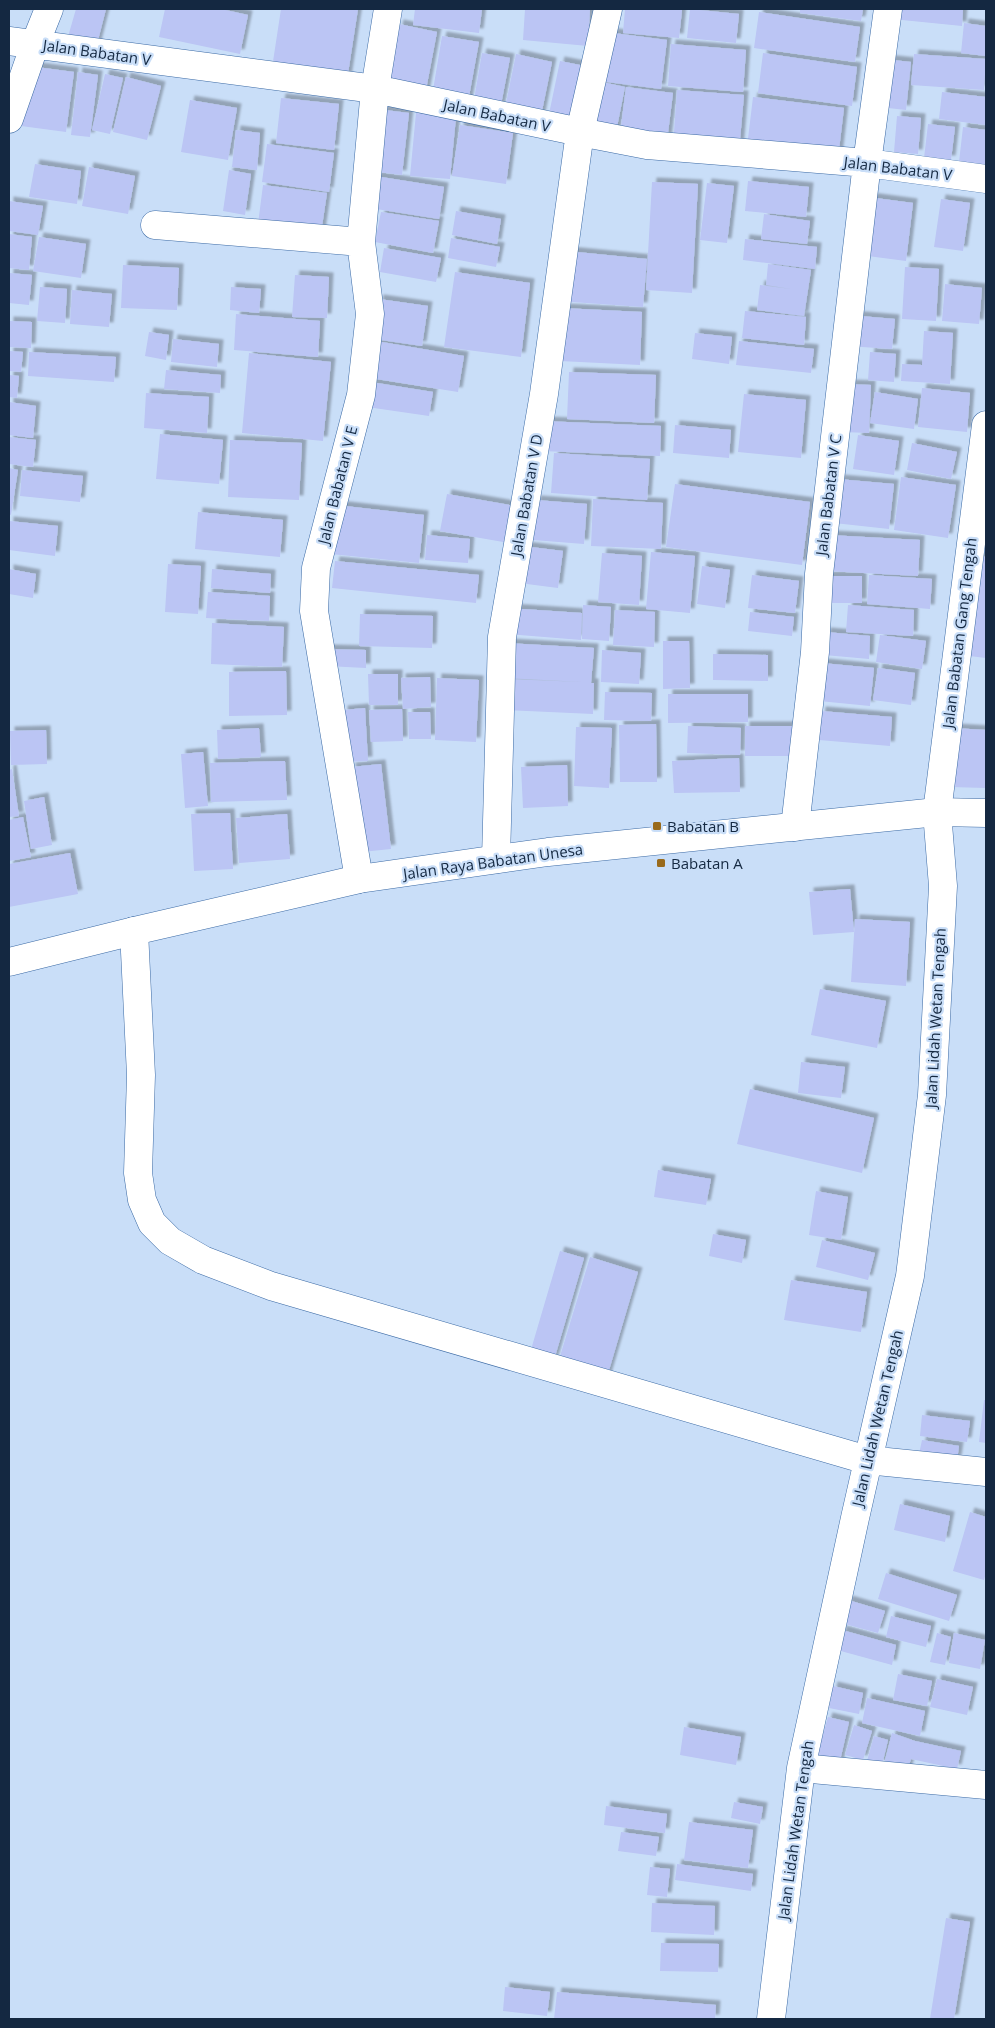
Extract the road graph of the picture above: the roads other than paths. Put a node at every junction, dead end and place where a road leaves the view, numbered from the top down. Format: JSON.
{"nodes":[{"id":1,"x":49,"y":9,"type":"edge"},
{"id":2,"x":388,"y":9,"type":"edge"},
{"id":3,"x":608,"y":9,"type":"edge"},
{"id":4,"x":888,"y":9,"type":"edge"},
{"id":5,"x":22,"y":43,"type":"edge"},
{"id":6,"x":376,"y":89,"type":"junction"},
{"id":7,"x":9,"y":119,"type":"edge"},
{"id":8,"x":580,"y":132,"type":"junction"},
{"id":9,"x":867,"y":163,"type":"junction"},
{"id":10,"x":986,"y":179,"type":"edge"},
{"id":11,"x":155,"y":225,"type":"dead end"},
{"id":12,"x":361,"y":242,"type":"junction"},
{"id":13,"x":986,"y":425,"type":"edge"},
{"id":14,"x":980,"y":531,"type":"edge"},
{"id":15,"x":937,"y":812,"type":"junction"},
{"id":16,"x":986,"y":813,"type":"edge"},
{"id":17,"x":795,"y":828,"type":"junction"},
{"id":18,"x":496,"y":859,"type":"junction"},
{"id":19,"x":359,"y":879,"type":"junction"},
{"id":20,"x":134,"y":931,"type":"junction"},
{"id":21,"x":9,"y":962,"type":"edge"},
{"id":22,"x":867,"y":1460,"type":"junction"},
{"id":23,"x":986,"y":1472,"type":"edge"},
{"id":24,"x":801,"y":1768,"type":"junction"},
{"id":25,"x":986,"y":1785,"type":"edge"},
{"id":26,"x":771,"y":2019,"type":"edge"}],
"edges":[{"from":1,"to":5,"type":"street"},
{"from":2,"to":6,"type":"street","name":"Jalan Babatan V E"},
{"from":3,"to":8,"type":"street","name":"Jalan Babatan V D"},
{"from":4,"to":9,"type":"street","name":"Jalan Babatan V C"},
{"from":5,"to":6,"type":"street","name":"Jalan Babatan V"},
{"from":5,"to":7,"type":"street"},
{"from":6,"to":8,"type":"street","name":"Jalan Babatan V"},
{"from":6,"to":12,"type":"street","name":"Jalan Babatan V E"},
{"from":8,"to":9,"type":"street","name":"Jalan Babatan V"},
{"from":8,"to":18,"type":"street","name":"Jalan Babatan V D"},
{"from":9,"to":10,"type":"street","name":"Jalan Babatan V"},
{"from":9,"to":17,"type":"street","name":"Jalan Babatan V C"},
{"from":11,"to":12,"type":"street"},
{"from":12,"to":19,"type":"street","name":"Jalan Babatan V E"},
{"from":13,"to":14,"type":"street","name":"Jalan Babatan Gang Tengah"},
{"from":14,"to":15,"type":"street","name":"Jalan Babatan Gang Tengah"},
{"from":15,"to":16,"type":"street","name":"Jalan Raya Babatan Unesa"},
{"from":15,"to":17,"type":"street","name":"Jalan Raya Babatan Unesa"},
{"from":15,"to":22,"type":"street","name":"Jalan Lidah Wetan Tengah"},
{"from":17,"to":18,"type":"street","name":"Jalan Raya Babatan Unesa"},
{"from":18,"to":19,"type":"street","name":"Jalan Raya Babatan Unesa"},
{"from":19,"to":20,"type":"street","name":"Jalan Raya Babatan Unesa"},
{"from":20,"to":21,"type":"street","name":"Jalan Raya Babatan Unesa"},
{"from":20,"to":22,"type":"street"},
{"from":22,"to":23,"type":"street"},
{"from":22,"to":24,"type":"street","name":"Jalan Lidah Wetan Tengah"},
{"from":24,"to":25,"type":"street"},
{"from":24,"to":26,"type":"street","name":"Jalan Lidah Wetan Tengah"}]}
